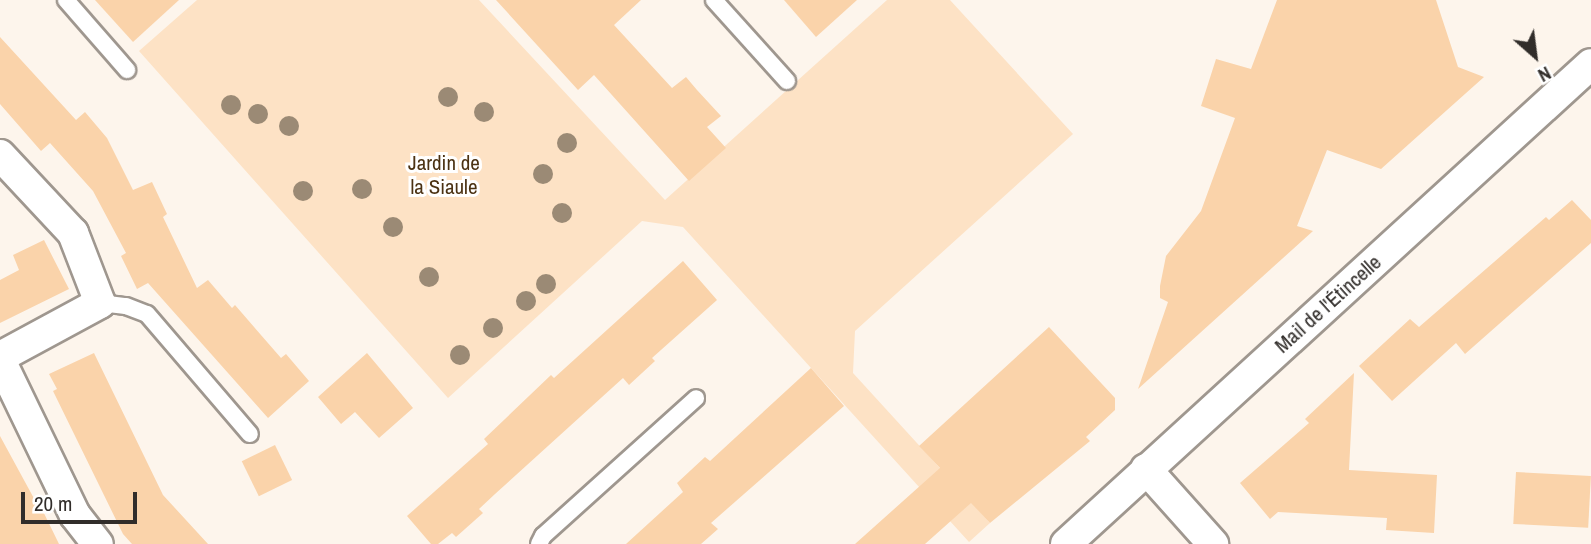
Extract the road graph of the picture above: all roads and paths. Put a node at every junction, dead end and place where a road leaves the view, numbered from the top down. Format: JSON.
{"nodes":[{"id":1,"x":66,"y":0,"type":"edge"},
{"id":2,"x":714,"y":0,"type":"edge"},
{"id":3,"x":1591,"y":64,"type":"edge"},
{"id":4,"x":127,"y":69,"type":"dead end"},
{"id":5,"x":787,"y":81,"type":"dead end"},
{"id":6,"x":0,"y":155,"type":"edge"},
{"id":7,"x":100,"y":303,"type":"junction"},
{"id":8,"x":0,"y":358,"type":"edge"},
{"id":9,"x":696,"y":398,"type":"dead end"},
{"id":10,"x":250,"y":434,"type":"dead end"},
{"id":11,"x":1146,"y":470,"type":"junction"},
{"id":12,"x":98,"y":544,"type":"edge"},
{"id":13,"x":539,"y":544,"type":"edge"},
{"id":14,"x":1066,"y":544,"type":"edge"},
{"id":15,"x":1213,"y":544,"type":"edge"}],
"edges":[{"from":1,"to":4,"type":"lane"},
{"from":2,"to":5,"type":"lane"},
{"from":3,"to":11,"type":"street","name":"Mail de l'Étincelle"},
{"from":6,"to":7,"type":"street"},
{"from":7,"to":8,"type":"street"},
{"from":7,"to":10,"type":"lane"},
{"from":8,"to":12,"type":"street"},
{"from":9,"to":13,"type":"lane"},
{"from":11,"to":14,"type":"street","name":"Mail de l'Étincelle"},
{"from":11,"to":15,"type":"street"}]}
